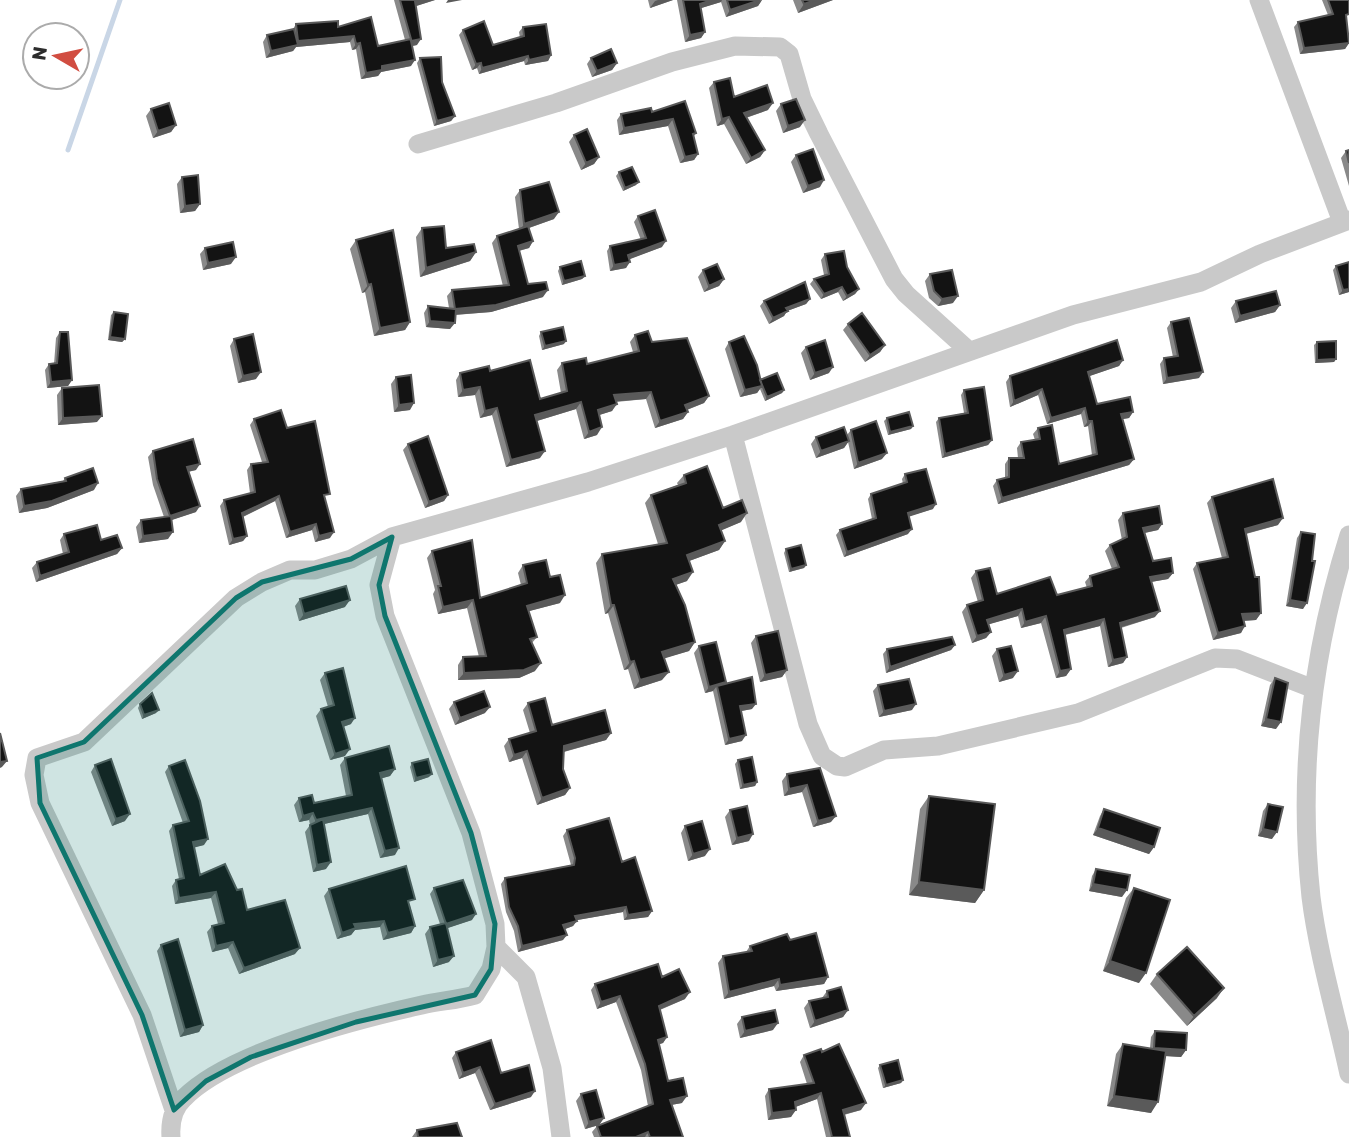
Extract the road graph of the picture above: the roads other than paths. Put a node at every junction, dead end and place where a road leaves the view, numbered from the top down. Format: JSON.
{"nodes":[{"id":1,"x":1259,"y":0,"type":"edge"},
{"id":2,"x":418,"y":144,"type":"dead end"},
{"id":3,"x":1345,"y":221,"type":"edge"},
{"id":4,"x":968,"y":350,"type":"junction"},
{"id":5,"x":733,"y":435,"type":"junction"},
{"id":6,"x":1349,"y":535,"type":"edge"},
{"id":7,"x":392,"y":537,"type":"junction"},
{"id":8,"x":1342,"y":581,"type":"edge"},
{"id":9,"x":1314,"y":689,"type":"junction"},
{"id":10,"x":496,"y":947,"type":"junction"},
{"id":11,"x":1349,"y":1074,"type":"edge"},
{"id":12,"x":174,"y":1111,"type":"junction"},
{"id":13,"x":171,"y":1137,"type":"edge"},
{"id":14,"x":561,"y":1137,"type":"edge"}],
"edges":[{"from":1,"to":3,"type":"street"},
{"from":2,"to":4,"type":"street"},
{"from":3,"to":4,"type":"street"},
{"from":4,"to":5,"type":"street"},
{"from":5,"to":7,"type":"street"},
{"from":5,"to":9,"type":"street"},
{"from":6,"to":8,"type":"street"},
{"from":7,"to":10,"type":"street"},
{"from":7,"to":12,"type":"street"},
{"from":8,"to":9,"type":"street"},
{"from":9,"to":11,"type":"street"},
{"from":10,"to":12,"type":"street"},
{"from":10,"to":14,"type":"street"},
{"from":12,"to":13,"type":"street"}]}
